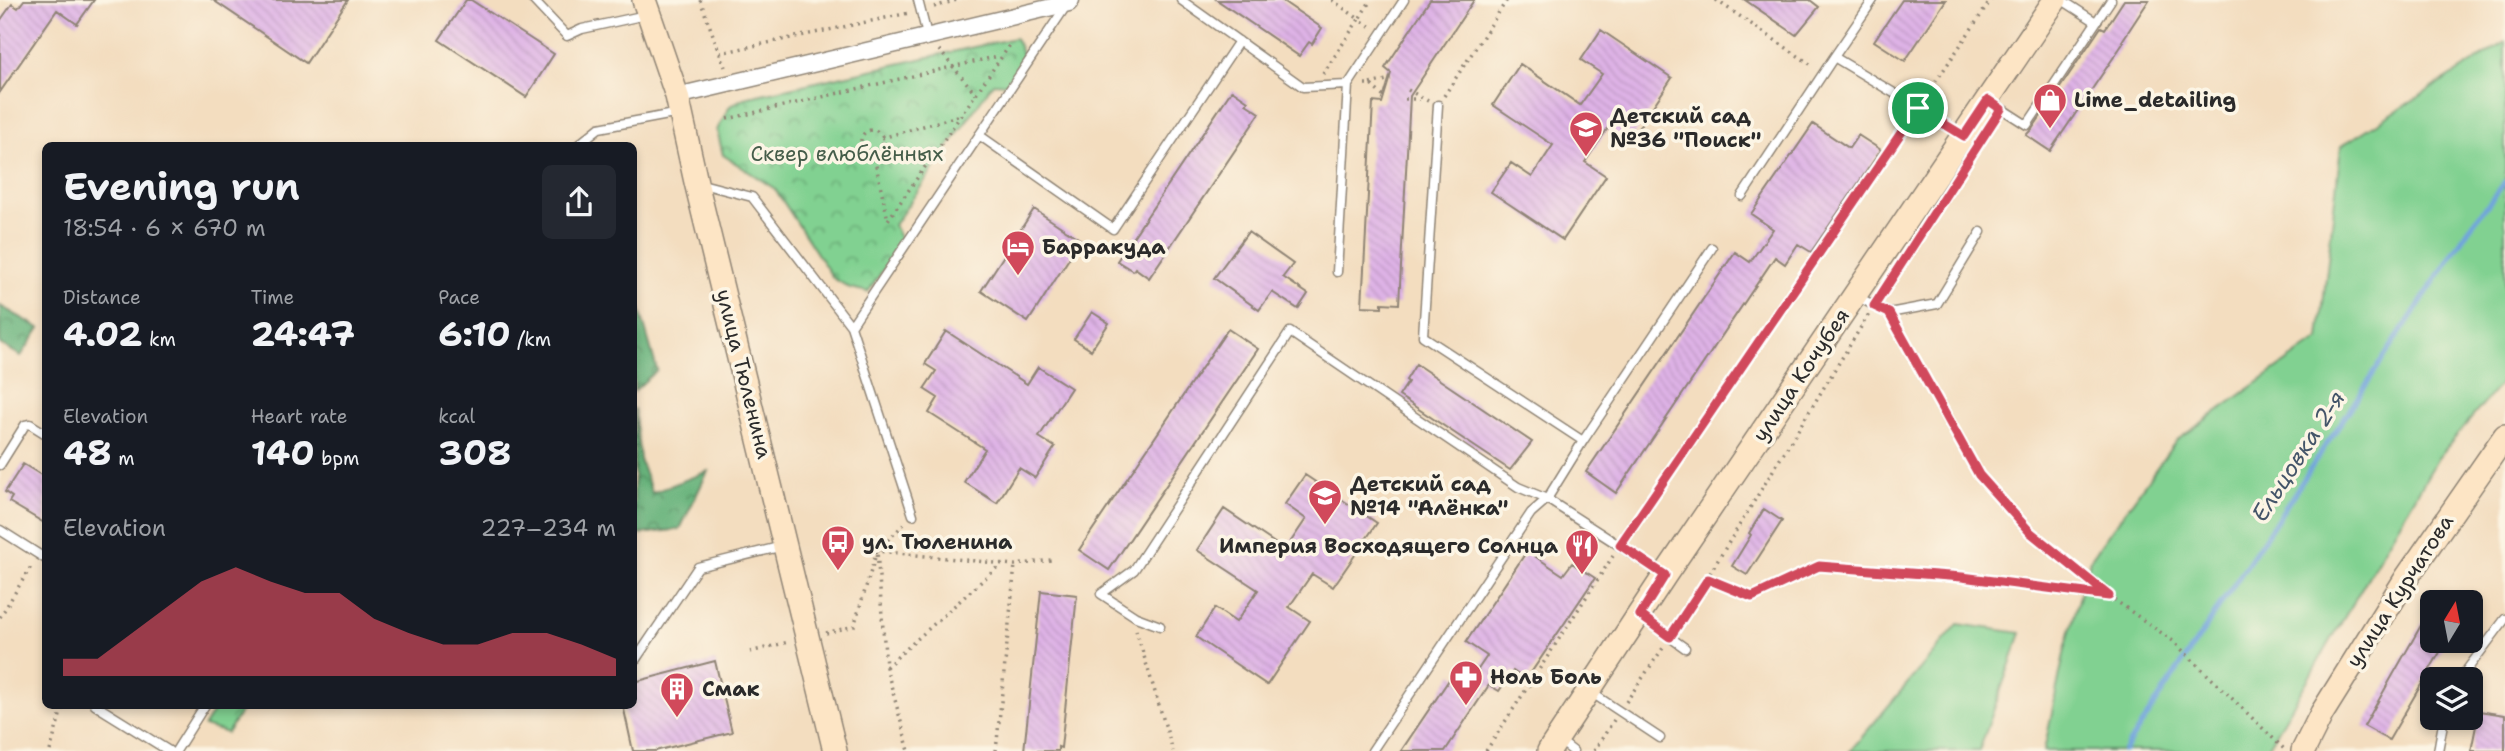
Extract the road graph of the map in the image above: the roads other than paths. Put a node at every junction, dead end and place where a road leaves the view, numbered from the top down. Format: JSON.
{"nodes":[{"id":1,"x":533,"y":0,"type":"edge"},
{"id":2,"x":918,"y":0,"type":"edge"},
{"id":3,"x":1181,"y":0,"type":"edge"},
{"id":4,"x":1404,"y":0,"type":"edge"},
{"id":5,"x":2055,"y":0,"type":"edge"},
{"id":6,"x":2062,"y":0,"type":"edge"},
{"id":7,"x":2111,"y":0,"type":"edge"},
{"id":8,"x":1070,"y":1,"type":"edge"},
{"id":9,"x":1871,"y":1,"type":"edge"},
{"id":10,"x":647,"y":7,"type":"edge"},
{"id":11,"x":2096,"y":22,"type":"junction"},
{"id":12,"x":927,"y":35,"type":"junction"},
{"id":13,"x":1239,"y":41,"type":"junction"},
{"id":14,"x":1834,"y":57,"type":"junction"},
{"id":15,"x":1348,"y":85,"type":"junction"},
{"id":16,"x":1988,"y":100,"type":"junction"},
{"id":17,"x":679,"y":104,"type":"junction"},
{"id":18,"x":1438,"y":104,"type":"road end"},
{"id":19,"x":979,"y":135,"type":"junction"},
{"id":20,"x":1964,"y":136,"type":"junction"},
{"id":21,"x":582,"y":142,"type":"edge"},
{"id":22,"x":696,"y":182,"type":"junction"},
{"id":23,"x":1742,"y":196,"type":"dead end"},
{"id":24,"x":1982,"y":232,"type":"dead end"},
{"id":25,"x":1712,"y":248,"type":"dead end"},
{"id":26,"x":1337,"y":272,"type":"dead end"},
{"id":27,"x":1865,"y":301,"type":"junction"},
{"id":28,"x":851,"y":326,"type":"junction"},
{"id":29,"x":42,"y":432,"type":"edge"},
{"id":30,"x":2505,"y":436,"type":"edge"},
{"id":31,"x":1583,"y":441,"type":"junction"},
{"id":32,"x":0,"y":465,"type":"edge"},
{"id":33,"x":1547,"y":499,"type":"junction"},
{"id":34,"x":913,"y":515,"type":"road end"},
{"id":35,"x":0,"y":530,"type":"edge"},
{"id":36,"x":786,"y":545,"type":"junction"},
{"id":37,"x":42,"y":556,"type":"edge"},
{"id":38,"x":1665,"y":575,"type":"junction"},
{"id":39,"x":1640,"y":615,"type":"junction"},
{"id":40,"x":2505,"y":618,"type":"edge"},
{"id":41,"x":1160,"y":626,"type":"dead end"},
{"id":42,"x":1685,"y":648,"type":"dead end"},
{"id":43,"x":637,"y":658,"type":"edge"},
{"id":44,"x":2469,"y":667,"type":"edge"},
{"id":45,"x":1589,"y":691,"type":"junction"},
{"id":46,"x":101,"y":709,"type":"edge"},
{"id":47,"x":202,"y":709,"type":"edge"},
{"id":48,"x":2442,"y":730,"type":"edge"},
{"id":49,"x":1660,"y":738,"type":"dead end"},
{"id":50,"x":1560,"y":747,"type":"edge"},
{"id":51,"x":169,"y":751,"type":"edge"},
{"id":52,"x":176,"y":751,"type":"edge"},
{"id":53,"x":835,"y":751,"type":"edge"},
{"id":54,"x":1372,"y":751,"type":"edge"},
{"id":55,"x":2303,"y":751,"type":"edge"},
{"id":56,"x":2438,"y":751,"type":"edge"}],
"edges":[{"from":1,"to":10,"type":"lane"},
{"from":2,"to":12,"type":"lane"},
{"from":3,"to":13,"type":"lane"},
{"from":4,"to":15,"type":"lane"},
{"from":5,"to":16,"type":"street","name":"улица Кочубея"},
{"from":6,"to":11,"type":"lane"},
{"from":7,"to":11,"type":"lane"},
{"from":8,"to":12,"type":"street"},
{"from":8,"to":19,"type":"lane"},
{"from":9,"to":14,"type":"lane"},
{"from":10,"to":17,"type":"street","name":"улица Тюленина"},
{"from":11,"to":16,"type":"lane"},
{"from":12,"to":17,"type":"street"},
{"from":13,"to":15,"type":"lane"},
{"from":13,"to":19,"type":"lane"},
{"from":14,"to":20,"type":"lane"},
{"from":14,"to":23,"type":"lane"},
{"from":15,"to":26,"type":"lane"},
{"from":16,"to":20,"type":"street","name":"улица Кочубея"},
{"from":17,"to":21,"type":"lane"},
{"from":17,"to":22,"type":"street","name":"улица Тюленина"},
{"from":18,"to":31,"type":"lane"},
{"from":19,"to":28,"type":"lane"},
{"from":20,"to":27,"type":"street","name":"улица Кочубея"},
{"from":22,"to":28,"type":"lane"},
{"from":22,"to":36,"type":"street","name":"улица Тюленина"},
{"from":24,"to":27,"type":"lane"},
{"from":25,"to":31,"type":"lane"},
{"from":27,"to":38,"type":"street","name":"улица Кочубея"},
{"from":28,"to":34,"type":"lane"},
{"from":29,"to":32,"type":"lane"},
{"from":30,"to":55,"type":"street","name":"улица Курчатова"},
{"from":31,"to":33,"type":"lane"},
{"from":33,"to":38,"type":"lane"},
{"from":33,"to":41,"type":"lane"},
{"from":33,"to":54,"type":"lane"},
{"from":35,"to":37,"type":"lane"},
{"from":36,"to":43,"type":"lane"},
{"from":36,"to":53,"type":"street","name":"улица Тюленина"},
{"from":38,"to":39,"type":"street","name":"улица Кочубея"},
{"from":39,"to":42,"type":"lane"},
{"from":39,"to":45,"type":"street","name":"улица Кочубея"},
{"from":40,"to":44,"type":"lane"},
{"from":45,"to":49,"type":"lane"},
{"from":45,"to":50,"type":"street","name":"улица Кочубея"},
{"from":46,"to":51,"type":"lane"},
{"from":47,"to":52,"type":"lane"},
{"from":48,"to":56,"type":"lane"}]}
